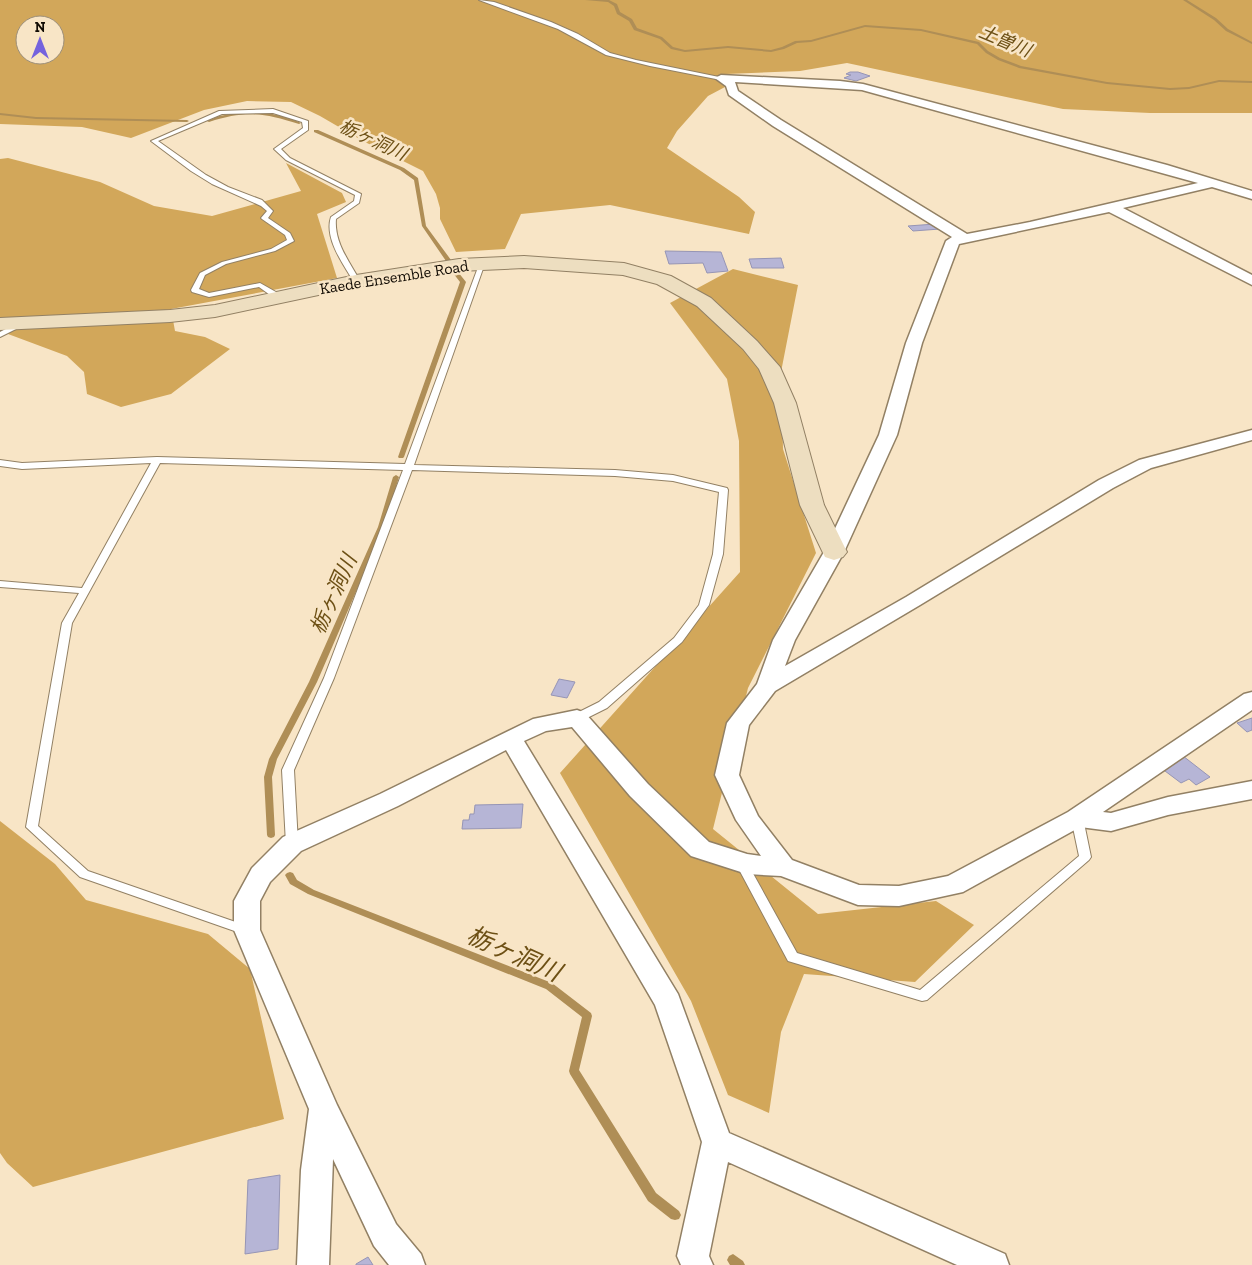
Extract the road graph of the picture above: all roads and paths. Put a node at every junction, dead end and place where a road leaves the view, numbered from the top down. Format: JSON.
{"nodes":[{"id":1,"x":481,"y":0,"type":"edge"},
{"id":2,"x":721,"y":78,"type":"junction"},
{"id":3,"x":1210,"y":184,"type":"junction"},
{"id":4,"x":1252,"y":195,"type":"edge"},
{"id":5,"x":1110,"y":207,"type":"junction"},
{"id":6,"x":966,"y":239,"type":"junction"},
{"id":7,"x":482,"y":263,"type":"junction"},
{"id":8,"x":1252,"y":281,"type":"edge"},
{"id":9,"x":356,"y":282,"type":"junction"},
{"id":10,"x":280,"y":298,"type":"junction"},
{"id":11,"x":26,"y":322,"type":"junction"},
{"id":12,"x":0,"y":324,"type":"edge"},
{"id":13,"x":0,"y":335,"type":"edge"},
{"id":14,"x":1252,"y":435,"type":"edge"},
{"id":15,"x":157,"y":460,"type":"junction"},
{"id":16,"x":0,"y":463,"type":"edge"},
{"id":17,"x":409,"y":466,"type":"junction"},
{"id":18,"x":834,"y":552,"type":"junction"},
{"id":19,"x":0,"y":584,"type":"edge"},
{"id":20,"x":86,"y":591,"type":"junction"},
{"id":21,"x":767,"y":686,"type":"junction"},
{"id":22,"x":1252,"y":699,"type":"edge"},
{"id":23,"x":577,"y":718,"type":"junction"},
{"id":24,"x":510,"y":738,"type":"junction"},
{"id":25,"x":1252,"y":790,"type":"edge"},
{"id":26,"x":1077,"y":818,"type":"junction"},
{"id":27,"x":292,"y":844,"type":"junction"},
{"id":28,"x":740,"y":862,"type":"junction"},
{"id":29,"x":783,"y":867,"type":"junction"},
{"id":30,"x":247,"y":930,"type":"junction"},
{"id":31,"x":324,"y":1109,"type":"junction"},
{"id":32,"x":717,"y":1142,"type":"junction"},
{"id":33,"x":313,"y":1265,"type":"edge"},
{"id":34,"x":409,"y":1265,"type":"edge"},
{"id":35,"x":698,"y":1265,"type":"edge"},
{"id":36,"x":993,"y":1265,"type":"edge"}],
"edges":[{"from":1,"to":2,"type":"lane"},
{"from":2,"to":3,"type":"street"},
{"from":2,"to":6,"type":"street"},
{"from":3,"to":4,"type":"street"},
{"from":3,"to":5,"type":"street"},
{"from":5,"to":6,"type":"street"},
{"from":5,"to":8,"type":"street"},
{"from":6,"to":18,"type":"street"},
{"from":7,"to":9,"type":"street","name":"Kaede Ensemble Road"},
{"from":7,"to":17,"type":"lane"},
{"from":7,"to":18,"type":"street","name":"Kaede Ensemble Road"},
{"from":9,"to":10,"type":"street","name":"Kaede Ensemble Road"},
{"from":9,"to":10,"type":"lane"},
{"from":10,"to":11,"type":"street","name":"Kaede Ensemble Road"},
{"from":11,"to":12,"type":"street","name":"Kaede Ensemble Road"},
{"from":11,"to":13,"type":"lane"},
{"from":14,"to":21,"type":"street"},
{"from":15,"to":16,"type":"lane"},
{"from":15,"to":17,"type":"lane"},
{"from":15,"to":20,"type":"lane"},
{"from":17,"to":23,"type":"lane"},
{"from":17,"to":27,"type":"lane"},
{"from":18,"to":21,"type":"street"},
{"from":19,"to":20,"type":"lane"},
{"from":20,"to":30,"type":"lane"},
{"from":21,"to":29,"type":"street"},
{"from":22,"to":26,"type":"street"},
{"from":23,"to":24,"type":"street"},
{"from":23,"to":28,"type":"street"},
{"from":24,"to":27,"type":"street"},
{"from":24,"to":32,"type":"street"},
{"from":25,"to":26,"type":"street"},
{"from":26,"to":28,"type":"lane"},
{"from":26,"to":29,"type":"street"},
{"from":27,"to":30,"type":"street"},
{"from":28,"to":29,"type":"street"},
{"from":30,"to":31,"type":"street"},
{"from":31,"to":33,"type":"street"},
{"from":31,"to":34,"type":"street"},
{"from":32,"to":35,"type":"street"},
{"from":32,"to":36,"type":"street"}]}
